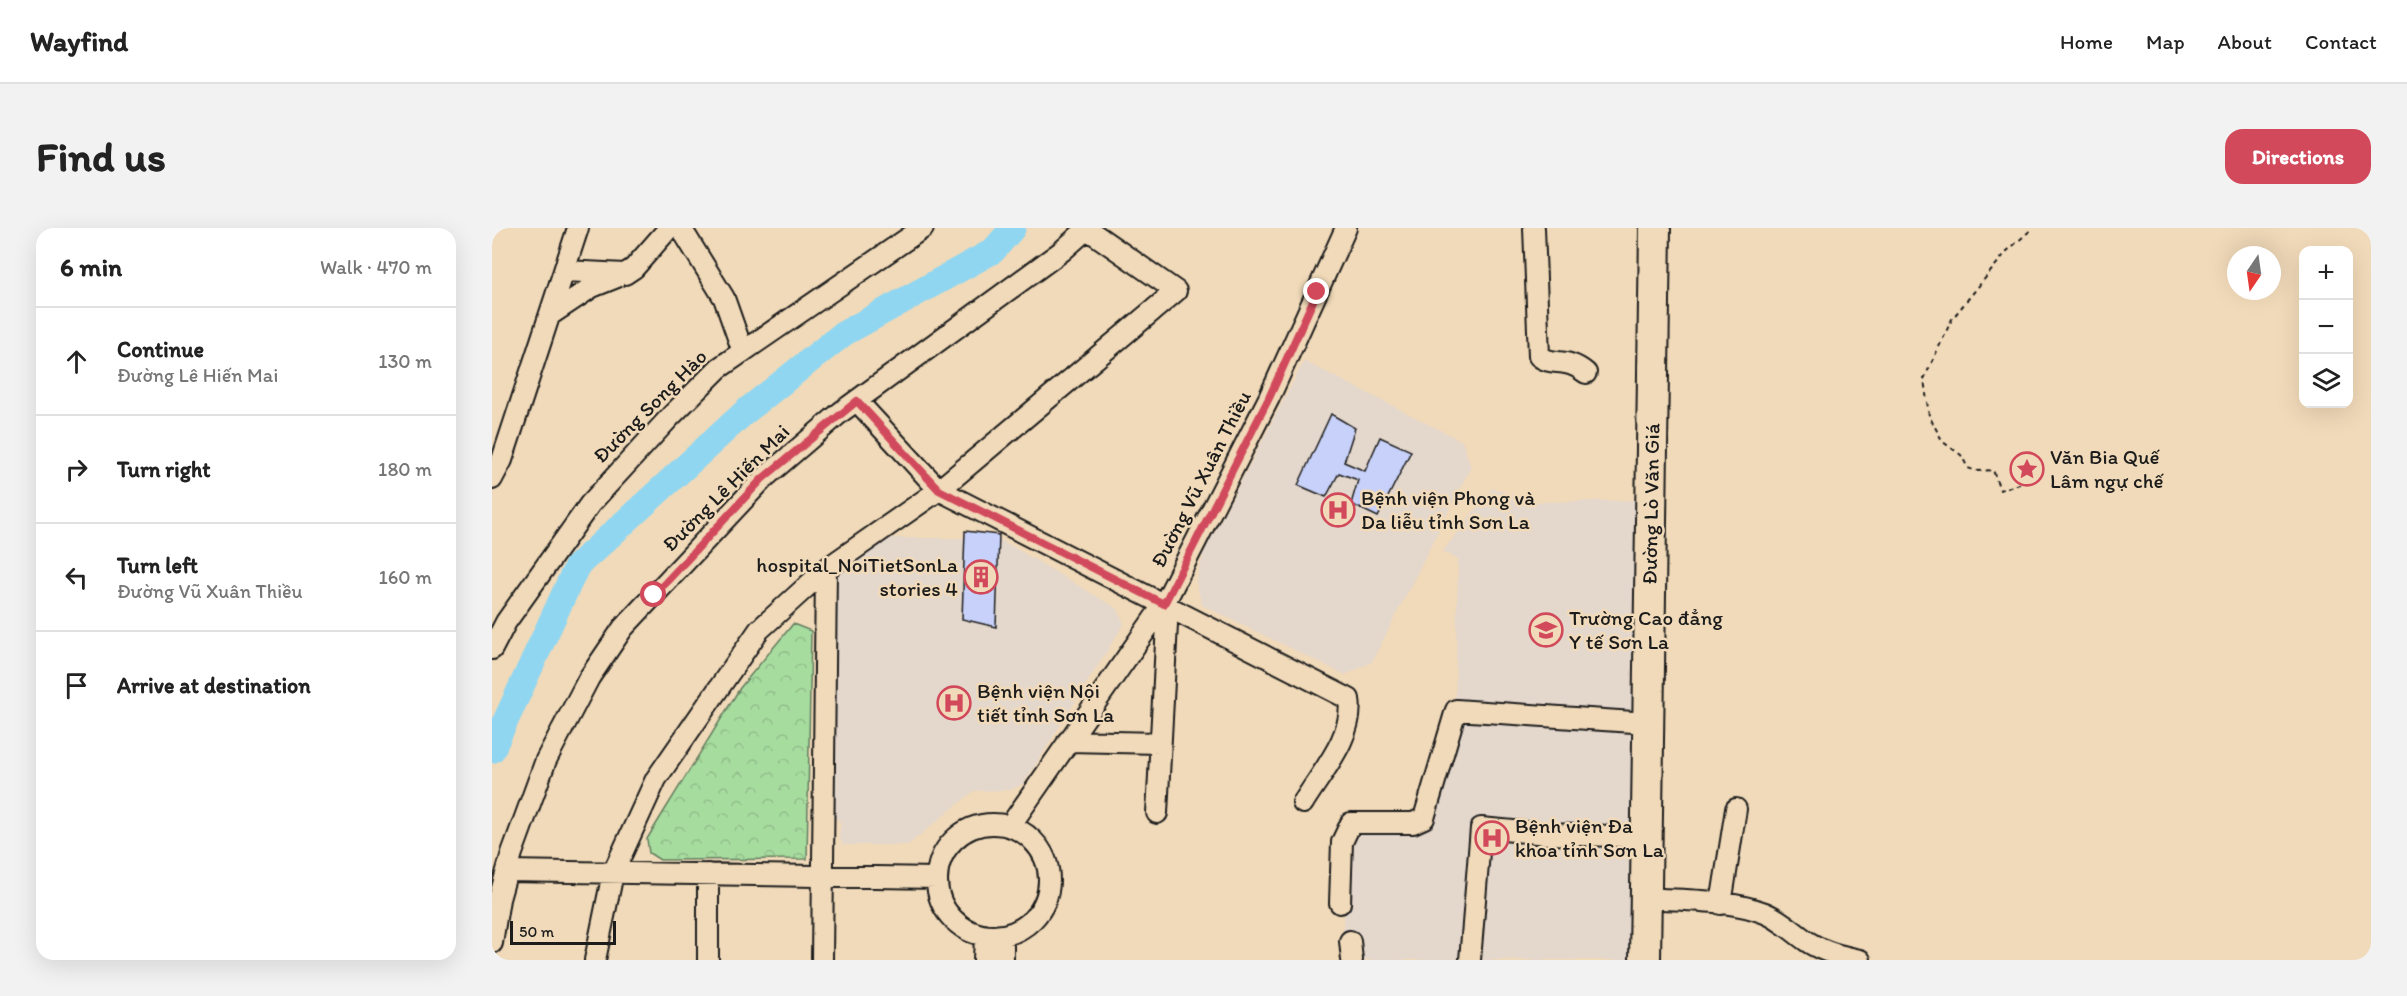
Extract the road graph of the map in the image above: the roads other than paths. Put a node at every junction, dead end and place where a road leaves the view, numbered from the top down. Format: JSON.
{"nodes":[{"id":1,"x":578,"y":228,"type":"edge"},
{"id":2,"x":669,"y":228,"type":"edge"},
{"id":3,"x":681,"y":228,"type":"edge"},
{"id":4,"x":923,"y":228,"type":"edge"},
{"id":5,"x":1346,"y":228,"type":"edge"},
{"id":6,"x":1534,"y":228,"type":"edge"},
{"id":7,"x":1655,"y":228,"type":"edge"},
{"id":8,"x":1087,"y":229,"type":"edge"},
{"id":9,"x":565,"y":271,"type":"junction"},
{"id":10,"x":625,"y":274,"type":"junction"},
{"id":11,"x":550,"y":315,"type":"junction"},
{"id":12,"x":743,"y":352,"type":"junction"},
{"id":13,"x":1586,"y":373,"type":"dead end"},
{"id":14,"x":857,"y":401,"type":"junction"},
{"id":15,"x":492,"y":479,"type":"edge"},
{"id":16,"x":939,"y":490,"type":"junction"},
{"id":17,"x":826,"y":569,"type":"junction"},
{"id":18,"x":1164,"y":604,"type":"junction"},
{"id":19,"x":492,"y":649,"type":"edge"},
{"id":20,"x":1648,"y":723,"type":"junction"},
{"id":21,"x":1068,"y":741,"type":"junction"},
{"id":22,"x":1160,"y":743,"type":"junction"},
{"id":23,"x":1303,"y":803,"type":"dead end"},
{"id":24,"x":1736,"y":809,"type":"dead end"},
{"id":25,"x":1157,"y":813,"type":"dead end"},
{"id":26,"x":1010,"y":826,"type":"junction"},
{"id":27,"x":1646,"y":837,"type":"junction"},
{"id":28,"x":507,"y":871,"type":"junction"},
{"id":29,"x":613,"y":873,"type":"junction"},
{"id":30,"x":708,"y":874,"type":"junction"},
{"id":31,"x":823,"y":876,"type":"junction"},
{"id":32,"x":937,"y":878,"type":"junction"},
{"id":33,"x":1646,"y":898,"type":"junction"},
{"id":34,"x":1340,"y":903,"type":"dead end"},
{"id":35,"x":1721,"y":904,"type":"junction"},
{"id":36,"x":994,"y":935,"type":"junction"},
{"id":37,"x":492,"y":943,"type":"edge"},
{"id":38,"x":596,"y":960,"type":"edge"},
{"id":39,"x":708,"y":960,"type":"edge"},
{"id":40,"x":822,"y":960,"type":"edge"},
{"id":41,"x":984,"y":960,"type":"edge"},
{"id":42,"x":1003,"y":960,"type":"edge"},
{"id":43,"x":1470,"y":960,"type":"edge"},
{"id":44,"x":1645,"y":960,"type":"edge"},
{"id":45,"x":1860,"y":960,"type":"edge"}],
"edges":[{"from":1,"to":9,"type":"street"},
{"from":2,"to":10,"type":"street"},
{"from":3,"to":12,"type":"street"},
{"from":4,"to":12,"type":"street","name":"Đường Song Hào"},
{"from":5,"to":18,"type":"street","name":"Đường Vũ Xuân Thiều"},
{"from":6,"to":13,"type":"street"},
{"from":7,"to":20,"type":"highway","name":"Đường Lò Văn Giá"},
{"from":8,"to":14,"type":"street","name":"Đường Lê Hiến Mai"},
{"from":8,"to":16,"type":"street"},
{"from":9,"to":10,"type":"street"},
{"from":9,"to":11,"type":"street"},
{"from":10,"to":11,"type":"street"},
{"from":11,"to":15,"type":"street"},
{"from":12,"to":19,"type":"street","name":"Đường Song Hào"},
{"from":14,"to":16,"type":"street"},
{"from":14,"to":28,"type":"street","name":"Đường Lê Hiến Mai"},
{"from":16,"to":17,"type":"street"},
{"from":16,"to":18,"type":"street"},
{"from":17,"to":29,"type":"street"},
{"from":17,"to":31,"type":"street"},
{"from":18,"to":21,"type":"street","name":"Đường Vũ Xuân Thiều"},
{"from":18,"to":22,"type":"street"},
{"from":18,"to":23,"type":"street"},
{"from":20,"to":27,"type":"highway","name":"Đường Lò Văn Giá"},
{"from":20,"to":34,"type":"street"},
{"from":21,"to":22,"type":"street"},
{"from":21,"to":26,"type":"street","name":"Đường Vũ Xuân Thiều"},
{"from":22,"to":25,"type":"street"},
{"from":24,"to":35,"type":"street"},
{"from":26,"to":32,"type":"street"},
{"from":26,"to":36,"type":"street"},
{"from":27,"to":33,"type":"highway","name":"Đường Lò Văn Giá"},
{"from":27,"to":43,"type":"street"},
{"from":28,"to":29,"type":"street"},
{"from":28,"to":37,"type":"street","name":"Đường Lê Hiến Mai"},
{"from":29,"to":30,"type":"street"},
{"from":29,"to":38,"type":"street"},
{"from":30,"to":31,"type":"street"},
{"from":30,"to":39,"type":"street"},
{"from":31,"to":32,"type":"street"},
{"from":31,"to":40,"type":"street"},
{"from":32,"to":36,"type":"street"},
{"from":33,"to":35,"type":"street"},
{"from":33,"to":44,"type":"highway","name":"Đường Lò Văn Giá"},
{"from":35,"to":45,"type":"street"},
{"from":36,"to":41,"type":"street"},
{"from":36,"to":42,"type":"street"}]}
